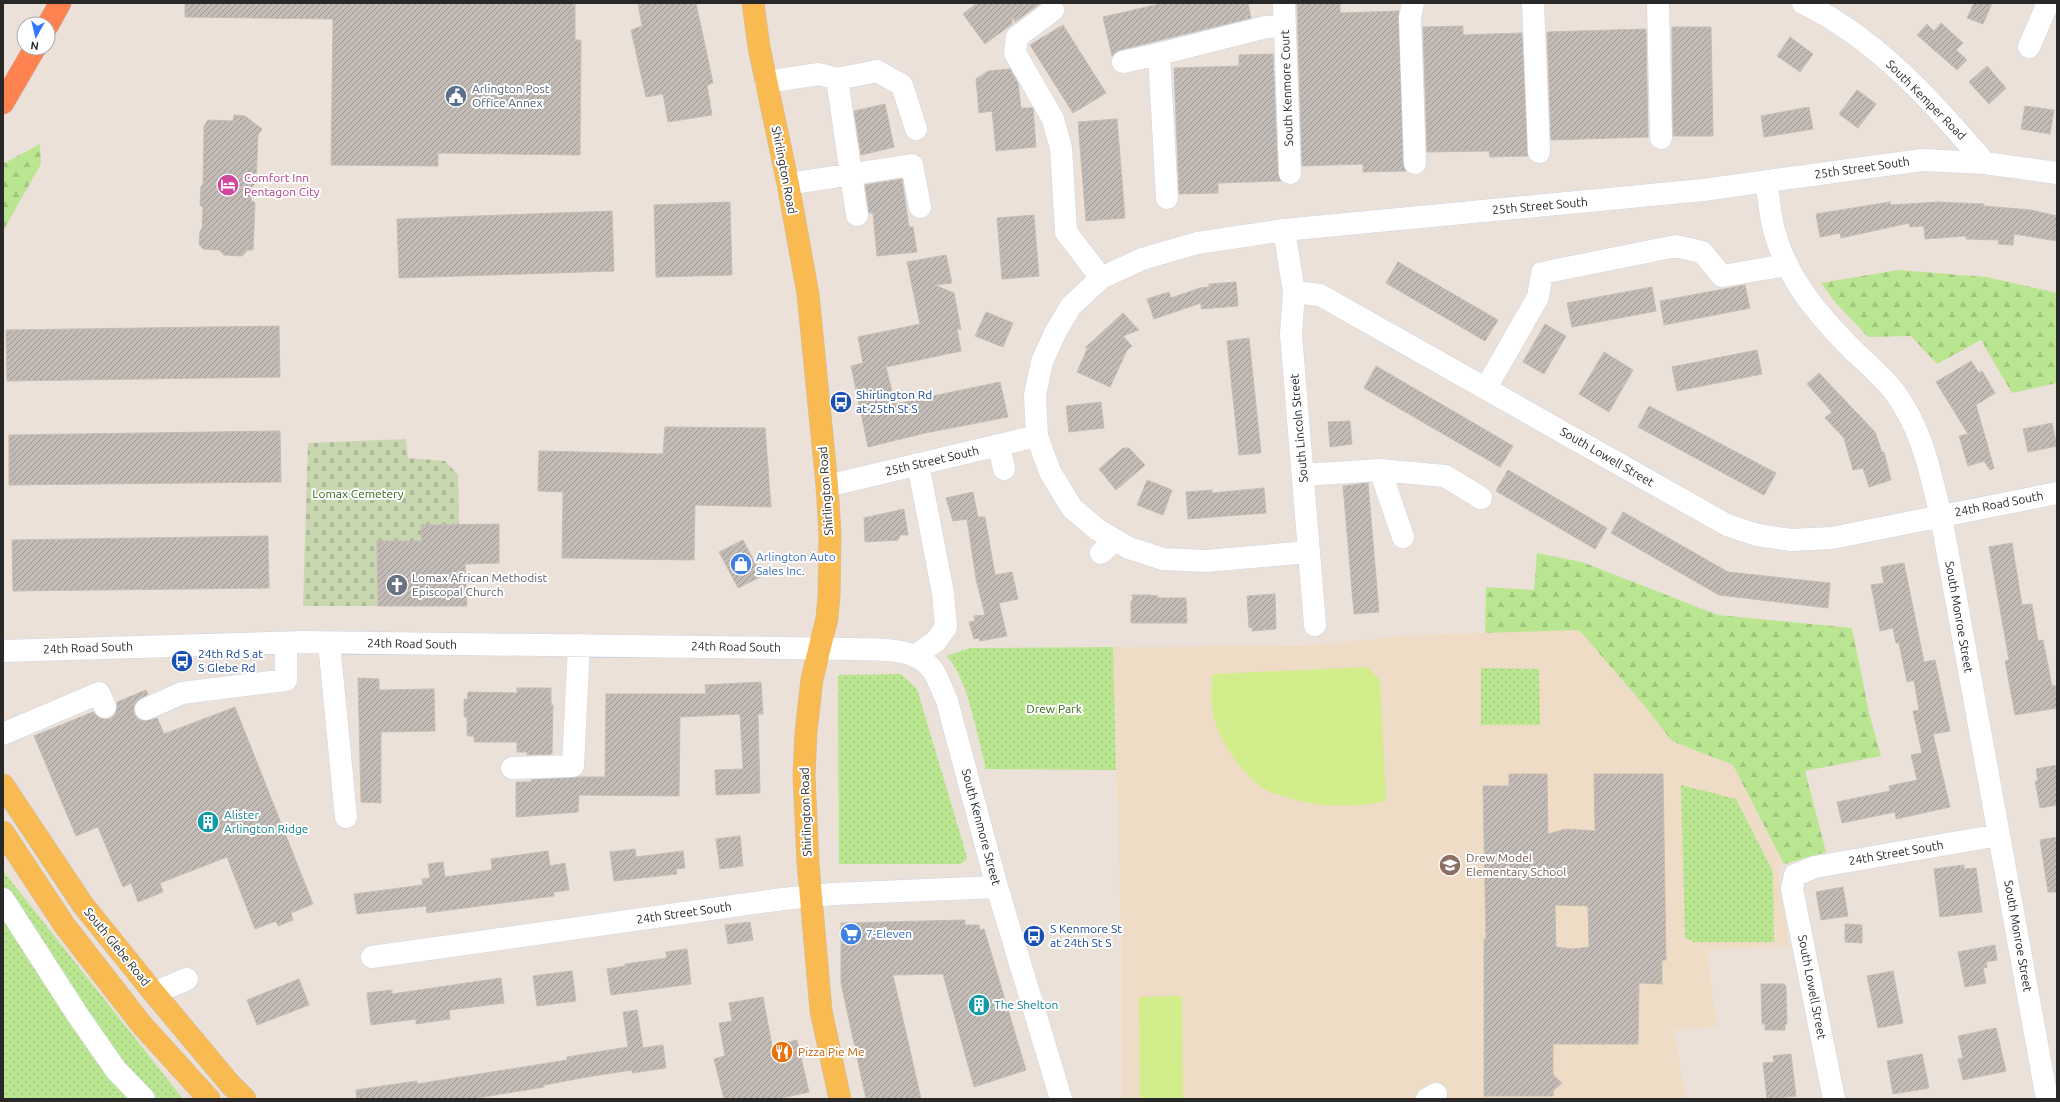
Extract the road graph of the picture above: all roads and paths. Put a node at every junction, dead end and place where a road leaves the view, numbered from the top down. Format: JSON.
{"nodes":[{"id":1,"x":60,"y":3,"type":"edge"},
{"id":2,"x":753,"y":3,"type":"edge"},
{"id":3,"x":1284,"y":3,"type":"edge"},
{"id":4,"x":1413,"y":3,"type":"edge"},
{"id":5,"x":1534,"y":3,"type":"edge"},
{"id":6,"x":1658,"y":3,"type":"edge"},
{"id":7,"x":1803,"y":3,"type":"edge"},
{"id":8,"x":2048,"y":3,"type":"edge"},
{"id":9,"x":1829,"y":8,"type":"edge"},
{"id":10,"x":1053,"y":10,"type":"dead end"},
{"id":11,"x":53,"y":16,"type":"edge"},
{"id":12,"x":1285,"y":26,"type":"junction"},
{"id":13,"x":2029,"y":46,"type":"dead end"},
{"id":14,"x":1159,"y":54,"type":"junction"},
{"id":15,"x":31,"y":56,"type":"edge"},
{"id":16,"x":1123,"y":62,"type":"dead end"},
{"id":17,"x":836,"y":79,"type":"junction"},
{"id":18,"x":766,"y":82,"type":"junction"},
{"id":19,"x":3,"y":103,"type":"edge"},
{"id":20,"x":916,"y":129,"type":"dead end"},
{"id":21,"x":1661,"y":138,"type":"dead end"},
{"id":22,"x":1539,"y":152,"type":"dead end"},
{"id":23,"x":1985,"y":163,"type":"junction"},
{"id":24,"x":1415,"y":164,"type":"dead end"},
{"id":25,"x":1290,"y":173,"type":"dead end"},
{"id":26,"x":2057,"y":173,"type":"edge"},
{"id":27,"x":850,"y":174,"type":"junction"},
{"id":28,"x":1766,"y":182,"type":"junction"},
{"id":29,"x":788,"y":184,"type":"junction"},
{"id":30,"x":1167,"y":198,"type":"dead end"},
{"id":31,"x":920,"y":207,"type":"dead end"},
{"id":32,"x":857,"y":215,"type":"dead end"},
{"id":33,"x":1284,"y":230,"type":"junction"},
{"id":34,"x":1787,"y":265,"type":"junction"},
{"id":35,"x":1101,"y":278,"type":"junction"},
{"id":36,"x":1294,"y":292,"type":"junction"},
{"id":37,"x":1486,"y":388,"type":"junction"},
{"id":38,"x":1038,"y":436,"type":"junction"},
{"id":39,"x":1000,"y":445,"type":"junction"},
{"id":40,"x":918,"y":464,"type":"junction"},
{"id":41,"x":1004,"y":469,"type":"dead end"},
{"id":42,"x":1380,"y":470,"type":"junction"},
{"id":43,"x":1303,"y":475,"type":"junction"},
{"id":44,"x":827,"y":486,"type":"junction"},
{"id":45,"x":2057,"y":493,"type":"edge"},
{"id":46,"x":1481,"y":498,"type":"dead end"},
{"id":47,"x":1941,"y":516,"type":"junction"},
{"id":48,"x":1404,"y":537,"type":"dead end"},
{"id":49,"x":1309,"y":552,"type":"junction"},
{"id":50,"x":1315,"y":625,"type":"dead end"},
{"id":51,"x":286,"y":643,"type":"junction"},
{"id":52,"x":329,"y":643,"type":"junction"},
{"id":53,"x":579,"y":645,"type":"junction"},
{"id":54,"x":820,"y":648,"type":"junction"},
{"id":55,"x":3,"y":651,"type":"edge"},
{"id":56,"x":916,"y":656,"type":"junction"},
{"id":57,"x":105,"y":707,"type":"dead end"},
{"id":58,"x":146,"y":709,"type":"dead end"},
{"id":59,"x":3,"y":734,"type":"edge"},
{"id":60,"x":512,"y":768,"type":"dead end"},
{"id":61,"x":3,"y":785,"type":"edge"},
{"id":62,"x":346,"y":816,"type":"dead end"},
{"id":63,"x":3,"y":832,"type":"edge"},
{"id":64,"x":1999,"y":835,"type":"junction"},
{"id":65,"x":1795,"y":875,"type":"joint"},
{"id":66,"x":997,"y":888,"type":"junction"},
{"id":67,"x":812,"y":896,"type":"junction"},
{"id":68,"x":3,"y":899,"type":"edge"},
{"id":69,"x":372,"y":957,"type":"dead end"},
{"id":70,"x":187,"y":979,"type":"dead end"},
{"id":71,"x":154,"y":994,"type":"junction"},
{"id":72,"x":144,"y":1099,"type":"edge"},
{"id":73,"x":209,"y":1099,"type":"edge"},
{"id":74,"x":245,"y":1099,"type":"edge"},
{"id":75,"x":840,"y":1099,"type":"edge"},
{"id":76,"x":1061,"y":1099,"type":"edge"},
{"id":77,"x":1834,"y":1099,"type":"edge"},
{"id":78,"x":2047,"y":1099,"type":"edge"}],
"edges":[{"from":1,"to":11,"type":"highway"},
{"from":2,"to":18,"type":"main road","name":"Shirlington Road"},
{"from":3,"to":12,"type":"street","name":"South Kenmore Court"},
{"from":4,"to":24,"type":"street"},
{"from":5,"to":22,"type":"street"},
{"from":6,"to":21,"type":"street"},
{"from":7,"to":9,"type":"street","name":"South Kemper Road"},
{"from":8,"to":13,"type":"street"},
{"from":9,"to":23,"type":"street","name":"South Kemper Road"},
{"from":10,"to":35,"type":"street"},
{"from":12,"to":14,"type":"street"},
{"from":12,"to":25,"type":"street","name":"South Kenmore Court"},
{"from":14,"to":16,"type":"street"},
{"from":14,"to":30,"type":"street"},
{"from":15,"to":19,"type":"highway"},
{"from":17,"to":18,"type":"street"},
{"from":17,"to":20,"type":"street"},
{"from":17,"to":27,"type":"street"},
{"from":18,"to":29,"type":"main road","name":"Shirlington Road"},
{"from":23,"to":26,"type":"street"},
{"from":23,"to":28,"type":"street","name":"25th Street South"},
{"from":27,"to":29,"type":"street"},
{"from":27,"to":31,"type":"street"},
{"from":27,"to":32,"type":"street"},
{"from":28,"to":33,"type":"street","name":"25th Street South"},
{"from":28,"to":34,"type":"street","name":"South Monroe Street"},
{"from":29,"to":44,"type":"main road","name":"Shirlington Road"},
{"from":33,"to":35,"type":"street","name":"25th Street South"},
{"from":33,"to":36,"type":"street","name":"South Lincoln Street"},
{"from":34,"to":37,"type":"street"},
{"from":34,"to":47,"type":"street","name":"South Monroe Street"},
{"from":35,"to":38,"type":"street","name":"25th Street South"},
{"from":36,"to":37,"type":"street","name":"South Lowell Street"},
{"from":36,"to":43,"type":"street","name":"South Lincoln Street"},
{"from":37,"to":47,"type":"street","name":"South Lowell Street"},
{"from":38,"to":39,"type":"street","name":"25th Street South"},
{"from":38,"to":49,"type":"street","name":"25th Street South"},
{"from":39,"to":40,"type":"street","name":"25th Street South"},
{"from":39,"to":41,"type":"street"},
{"from":40,"to":44,"type":"street","name":"25th Street South"},
{"from":40,"to":56,"type":"street"},
{"from":42,"to":43,"type":"street"},
{"from":42,"to":46,"type":"street"},
{"from":42,"to":48,"type":"street"},
{"from":43,"to":49,"type":"street","name":"South Lincoln Street"},
{"from":44,"to":54,"type":"main road","name":"Shirlington Road"},
{"from":45,"to":47,"type":"street","name":"24th Road South"},
{"from":47,"to":64,"type":"street","name":"South Monroe Street"},
{"from":49,"to":50,"type":"street","name":"South Lincoln Street"},
{"from":51,"to":52,"type":"street","name":"24th Road South"},
{"from":51,"to":55,"type":"street","name":"24th Road South"},
{"from":51,"to":58,"type":"street"},
{"from":52,"to":53,"type":"street","name":"24th Road South"},
{"from":52,"to":62,"type":"street"},
{"from":53,"to":54,"type":"street","name":"24th Road South"},
{"from":53,"to":60,"type":"street"},
{"from":54,"to":56,"type":"street","name":"South Kenmore Street"},
{"from":54,"to":67,"type":"main road","name":"Shirlington Road"},
{"from":56,"to":66,"type":"street","name":"South Kenmore Street"},
{"from":57,"to":59,"type":"street"},
{"from":61,"to":71,"type":"main road","name":"South Glebe Road"},
{"from":63,"to":73,"type":"main road"},
{"from":64,"to":65,"type":"street","name":"24th Street South"},
{"from":64,"to":78,"type":"street","name":"South Monroe Street"},
{"from":65,"to":77,"type":"street","name":"South Lowell Street"},
{"from":66,"to":67,"type":"street","name":"24th Street South"},
{"from":66,"to":76,"type":"street","name":"South Kenmore Street"},
{"from":67,"to":69,"type":"street","name":"24th Street South"},
{"from":67,"to":75,"type":"main road","name":"Shirlington Road"},
{"from":68,"to":72,"type":"street"},
{"from":70,"to":71,"type":"street"},
{"from":71,"to":74,"type":"main road","name":"South Glebe Road"}]}
